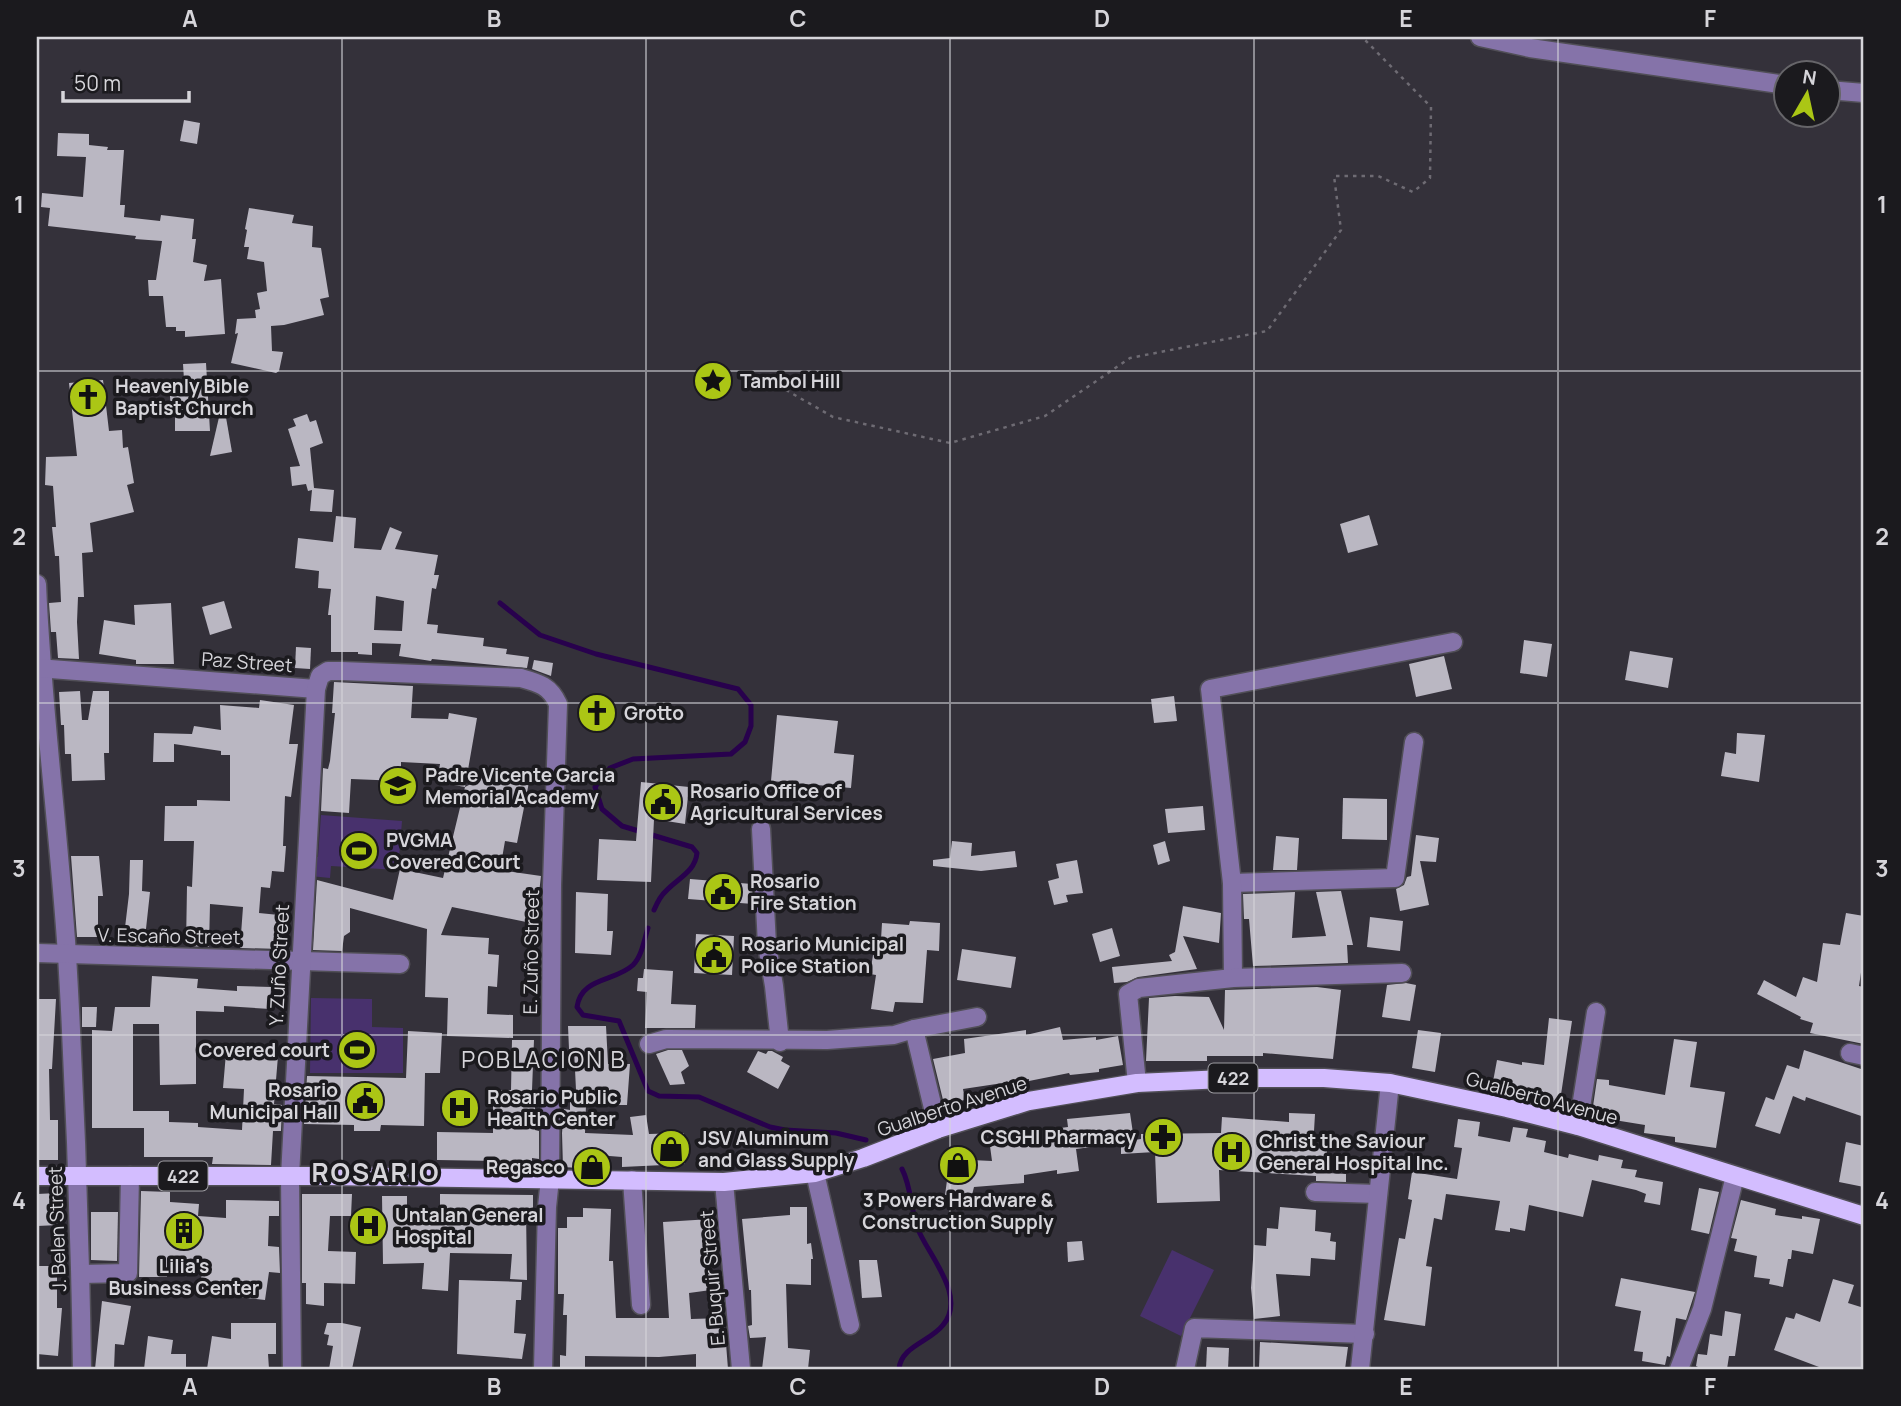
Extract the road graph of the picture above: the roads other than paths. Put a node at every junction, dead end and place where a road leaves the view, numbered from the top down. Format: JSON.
{"nodes":[{"id":1,"x":1480,"y":37,"type":"edge"},
{"id":2,"x":1772,"y":83,"type":"edge"},
{"id":3,"x":1842,"y":91,"type":"edge"},
{"id":4,"x":1864,"y":93,"type":"edge"},
{"id":5,"x":37,"y":584,"type":"edge"},
{"id":6,"x":1453,"y":642,"type":"dead end"},
{"id":7,"x":38,"y":668,"type":"edge"},
{"id":8,"x":316,"y":689,"type":"junction"},
{"id":9,"x":558,"y":704,"type":"joint"},
{"id":10,"x":1414,"y":742,"type":"dead end"},
{"id":11,"x":761,"y":829,"type":"dead end"},
{"id":12,"x":1231,"y":883,"type":"junction"},
{"id":13,"x":37,"y":953,"type":"edge"},
{"id":14,"x":67,"y":954,"type":"junction"},
{"id":15,"x":300,"y":960,"type":"junction"},
{"id":16,"x":400,"y":964,"type":"dead end"},
{"id":17,"x":1402,"y":973,"type":"dead end"},
{"id":18,"x":1233,"y":978,"type":"junction"},
{"id":19,"x":1596,"y":1012,"type":"dead end"},
{"id":20,"x":977,"y":1017,"type":"dead end"},
{"id":21,"x":914,"y":1029,"type":"junction"},
{"id":22,"x":780,"y":1042,"type":"junction"},
{"id":23,"x":649,"y":1044,"type":"dead end"},
{"id":24,"x":1137,"y":1083,"type":"junction"},
{"id":25,"x":1390,"y":1083,"type":"junction"},
{"id":26,"x":1578,"y":1126,"type":"junction"},
{"id":27,"x":937,"y":1129,"type":"junction"},
{"id":28,"x":815,"y":1173,"type":"junction"},
{"id":29,"x":76,"y":1175,"type":"junction"},
{"id":30,"x":37,"y":1176,"type":"edge"},
{"id":31,"x":130,"y":1176,"type":"junction"},
{"id":32,"x":290,"y":1176,"type":"junction"},
{"id":33,"x":1735,"y":1176,"type":"junction"},
{"id":34,"x":550,"y":1179,"type":"junction"},
{"id":35,"x":632,"y":1180,"type":"junction"},
{"id":36,"x":724,"y":1182,"type":"junction"},
{"id":37,"x":1315,"y":1192,"type":"dead end"},
{"id":38,"x":1378,"y":1194,"type":"junction"},
{"id":39,"x":1864,"y":1216,"type":"edge"},
{"id":40,"x":81,"y":1274,"type":"junction"},
{"id":41,"x":641,"y":1305,"type":"dead end"},
{"id":42,"x":850,"y":1325,"type":"dead end"},
{"id":43,"x":1365,"y":1334,"type":"junction"},
{"id":44,"x":82,"y":1369,"type":"edge"},
{"id":45,"x":292,"y":1369,"type":"edge"},
{"id":46,"x":543,"y":1369,"type":"edge"},
{"id":47,"x":741,"y":1369,"type":"edge"},
{"id":48,"x":1185,"y":1369,"type":"edge"},
{"id":49,"x":1360,"y":1369,"type":"edge"},
{"id":50,"x":1679,"y":1369,"type":"edge"}],
"edges":[{"from":1,"to":2,"type":"street"},
{"from":3,"to":4,"type":"street"},
{"from":5,"to":7,"type":"street","name":"J. Belen Street"},
{"from":6,"to":12,"type":"street"},
{"from":7,"to":8,"type":"street","name":"Paz Street"},
{"from":7,"to":14,"type":"street","name":"J. Belen Street"},
{"from":8,"to":9,"type":"street","name":"Paz Street"},
{"from":8,"to":15,"type":"street","name":"Y. Zuño Street"},
{"from":9,"to":34,"type":"street","name":"E. Zuño Street"},
{"from":10,"to":12,"type":"street"},
{"from":11,"to":22,"type":"street"},
{"from":12,"to":18,"type":"street"},
{"from":13,"to":14,"type":"street","name":"V. Escaño Street"},
{"from":14,"to":15,"type":"street","name":"V. Escaño Street"},
{"from":14,"to":29,"type":"street","name":"J. Belen Street"},
{"from":15,"to":16,"type":"street","name":"V. Escaño Street"},
{"from":15,"to":32,"type":"street","name":"Y. Zuño Street"},
{"from":17,"to":18,"type":"street"},
{"from":18,"to":24,"type":"street"},
{"from":19,"to":26,"type":"street"},
{"from":20,"to":21,"type":"street"},
{"from":21,"to":22,"type":"street"},
{"from":21,"to":27,"type":"street"},
{"from":22,"to":23,"type":"street"},
{"from":24,"to":25,"type":"main road","name":"Gualberto Avenue","number":"422"},
{"from":24,"to":27,"type":"main road","name":"Gualberto Avenue","number":"422"},
{"from":25,"to":26,"type":"main road","name":"Gualberto Avenue","number":"422"},
{"from":25,"to":38,"type":"street"},
{"from":26,"to":33,"type":"main road","name":"Gualberto Avenue","number":"422"},
{"from":27,"to":28,"type":"main road","name":"Gualberto Avenue","number":"422"},
{"from":28,"to":36,"type":"main road","name":"Gualberto Avenue","number":"422"},
{"from":28,"to":42,"type":"street"},
{"from":29,"to":30,"type":"main road","name":"Gualberto Avenue","number":"422"},
{"from":29,"to":31,"type":"main road","name":"Gualberto Avenue","number":"422"},
{"from":29,"to":40,"type":"street","name":"J. Belen Street"},
{"from":31,"to":32,"type":"main road","name":"Gualberto Avenue","number":"422"},
{"from":31,"to":40,"type":"street"},
{"from":32,"to":34,"type":"main road","name":"Gualberto Avenue","number":"422"},
{"from":32,"to":45,"type":"street","name":"Y. Zuño Street"},
{"from":33,"to":39,"type":"main road","name":"Gualberto Avenue","number":"422"},
{"from":33,"to":50,"type":"street"},
{"from":34,"to":35,"type":"main road","name":"Gualberto Avenue","number":"422"},
{"from":34,"to":46,"type":"street","name":"E. Zuño Street"},
{"from":35,"to":36,"type":"main road","name":"Gualberto Avenue","number":"422"},
{"from":35,"to":41,"type":"street"},
{"from":36,"to":47,"type":"street","name":"E. Buquir Street"},
{"from":37,"to":38,"type":"street"},
{"from":38,"to":43,"type":"street"},
{"from":40,"to":44,"type":"street","name":"J. Belen Street"},
{"from":43,"to":48,"type":"street"},
{"from":43,"to":49,"type":"street"}]}
